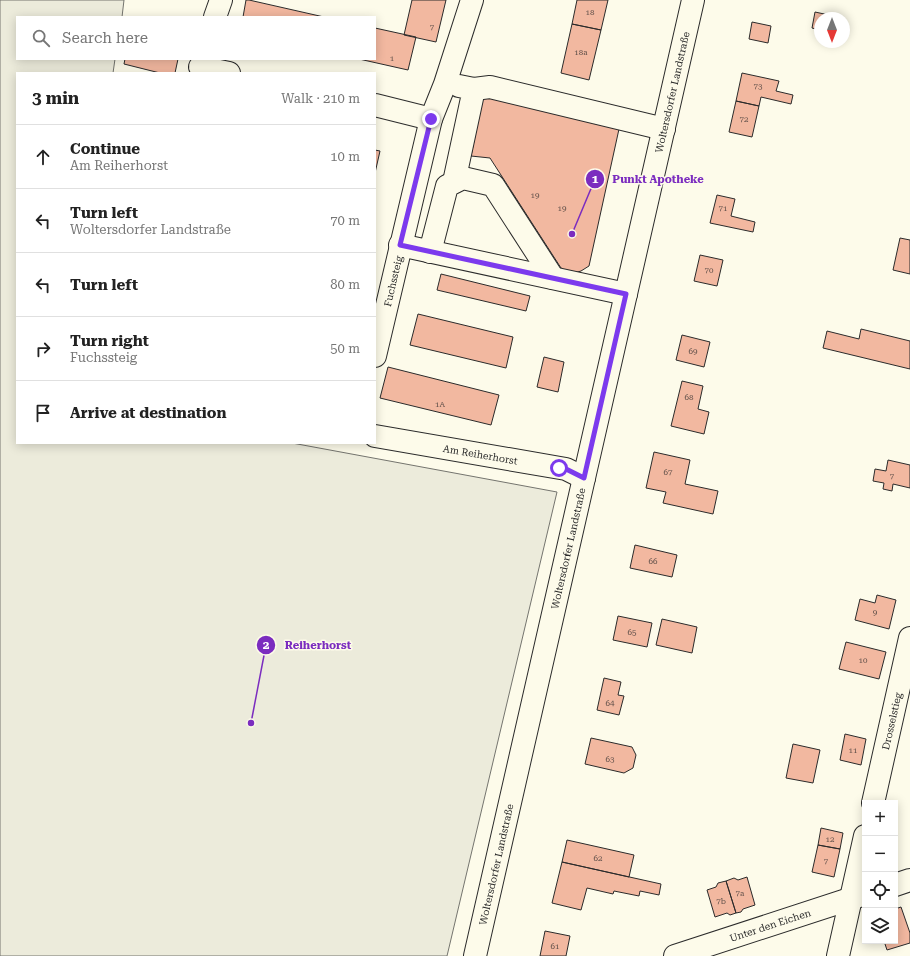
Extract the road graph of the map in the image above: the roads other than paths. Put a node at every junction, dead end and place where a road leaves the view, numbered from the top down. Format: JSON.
{"nodes":[{"id":1,"x":221,"y":0,"type":"edge"},
{"id":2,"x":472,"y":0,"type":"edge"},
{"id":3,"x":693,"y":0,"type":"edge"},
{"id":4,"x":215,"y":16,"type":"edge"},
{"id":5,"x":200,"y":66,"type":"edge"},
{"id":6,"x":225,"y":72,"type":"edge"},
{"id":7,"x":445,"y":84,"type":"junction"},
{"id":8,"x":474,"y":88,"type":"junction"},
{"id":9,"x":376,"y":105,"type":"edge"},
{"id":10,"x":431,"y":119,"type":"junction"},
{"id":11,"x":664,"y":129,"type":"junction"},
{"id":12,"x":454,"y":182,"type":"junction"},
{"id":13,"x":400,"y":245,"type":"junction"},
{"id":14,"x":430,"y":252,"type":"junction"},
{"id":15,"x":553,"y":278,"type":"junction"},
{"id":16,"x":626,"y":294,"type":"junction"},
{"id":17,"x":376,"y":352,"type":"edge"},
{"id":18,"x":376,"y":436,"type":"edge"},
{"id":19,"x":584,"y":478,"type":"junction"},
{"id":20,"x":910,"y":638,"type":"edge"},
{"id":21,"x":874,"y":800,"type":"edge"},
{"id":22,"x":862,"y":862,"type":"edge"},
{"id":23,"x":910,"y":880,"type":"edge"},
{"id":24,"x":898,"y":884,"type":"edge"},
{"id":25,"x":858,"y":897,"type":"edge"},
{"id":26,"x":475,"y":956,"type":"edge"},
{"id":27,"x":675,"y":956,"type":"edge"},
{"id":28,"x":838,"y":956,"type":"edge"}],
"edges":[{"from":1,"to":4,"type":"street"},
{"from":2,"to":7,"type":"street","name":"Fuchssteig"},
{"from":3,"to":11,"type":"street","name":"Woltersdorfer Landstraße"},
{"from":5,"to":6,"type":"street"},
{"from":7,"to":8,"type":"street"},
{"from":7,"to":10,"type":"street","name":"Fuchssteig"},
{"from":8,"to":11,"type":"street"},
{"from":8,"to":12,"type":"street"},
{"from":9,"to":10,"type":"street"},
{"from":10,"to":13,"type":"street","name":"Fuchssteig"},
{"from":11,"to":16,"type":"street","name":"Woltersdorfer Landstraße"},
{"from":12,"to":14,"type":"street"},
{"from":12,"to":15,"type":"street"},
{"from":13,"to":14,"type":"street"},
{"from":13,"to":17,"type":"street","name":"Fuchssteig"},
{"from":14,"to":15,"type":"street"},
{"from":15,"to":16,"type":"street"},
{"from":16,"to":19,"type":"street","name":"Woltersdorfer Landstraße"},
{"from":18,"to":19,"type":"street","name":"Am Reiherhorst"},
{"from":19,"to":26,"type":"street","name":"Woltersdorfer Landstraße"},
{"from":20,"to":21,"type":"street","name":"Drosselstieg"},
{"from":22,"to":25,"type":"street"},
{"from":23,"to":24,"type":"street"},
{"from":25,"to":27,"type":"street","name":"Unter den Eichen"},
{"from":25,"to":28,"type":"street"}]}
